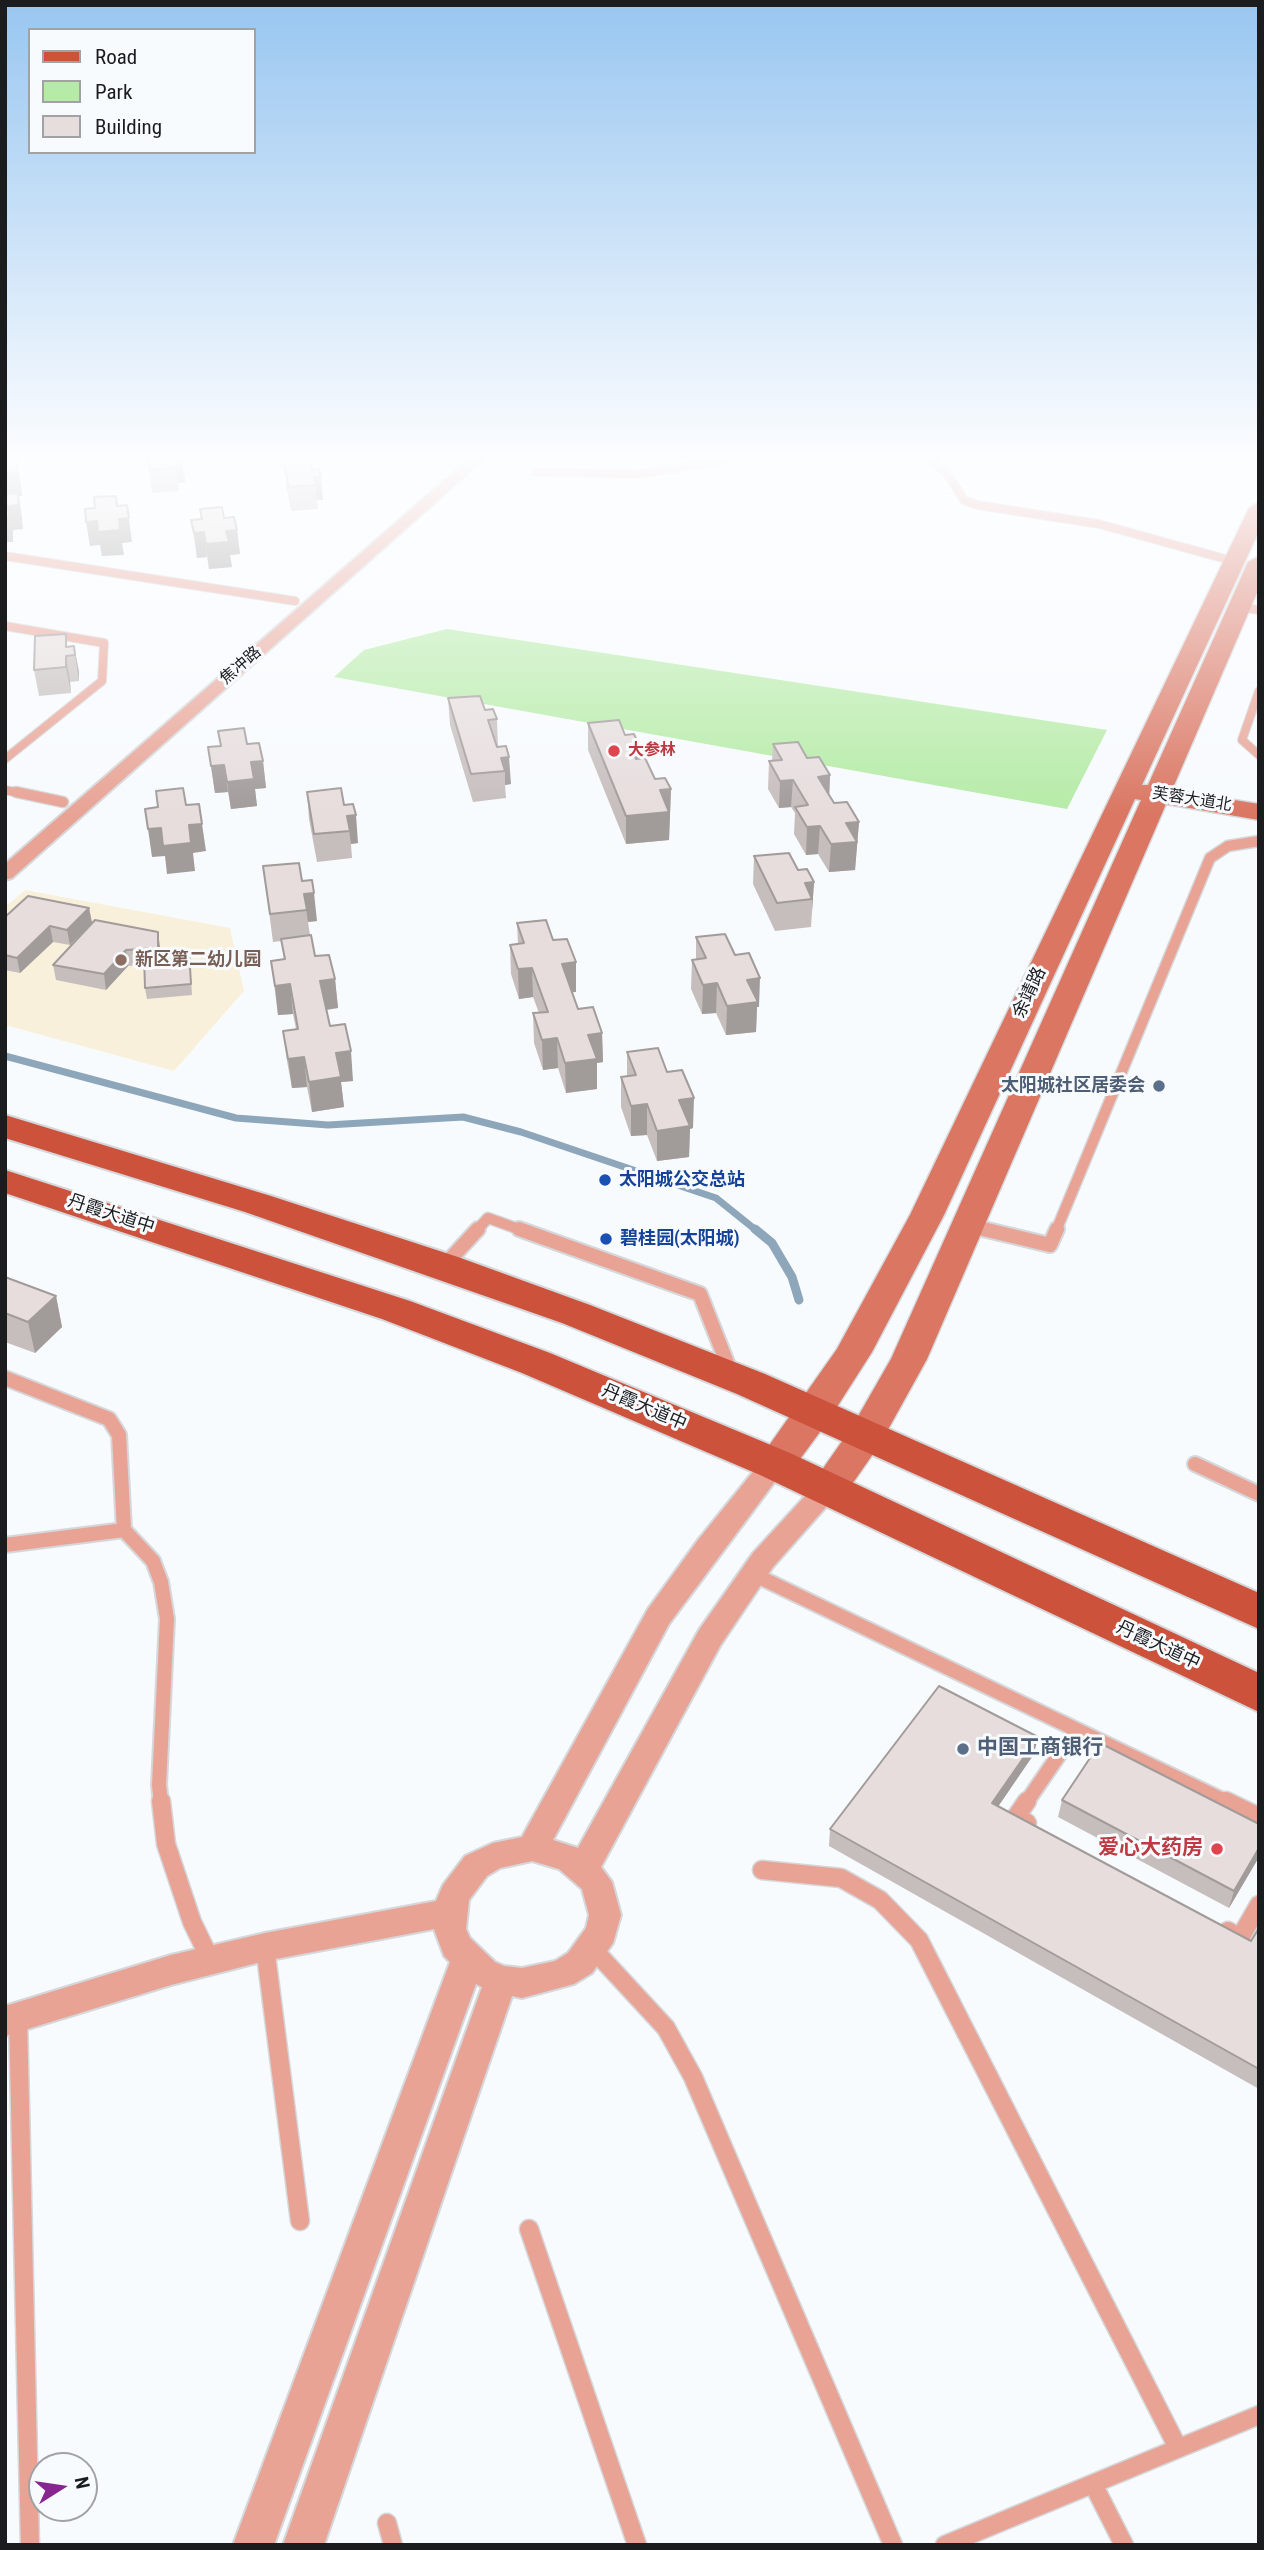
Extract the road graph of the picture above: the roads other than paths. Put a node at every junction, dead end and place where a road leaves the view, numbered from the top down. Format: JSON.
{"nodes":[{"id":1,"x":147,"y":578,"type":"edge"},
{"id":2,"x":322,"y":578,"type":"edge"},
{"id":3,"x":342,"y":578,"type":"edge"},
{"id":4,"x":1225,"y":578,"type":"edge"},
{"id":5,"x":1256,"y":578,"type":"edge"},
{"id":6,"x":295,"y":601,"type":"junction"},
{"id":7,"x":1249,"y":609,"type":"edge"},
{"id":8,"x":5,"y":626,"type":"edge"},
{"id":9,"x":1259,"y":691,"type":"edge"},
{"id":10,"x":1259,"y":755,"type":"edge"},
{"id":11,"x":5,"y":759,"type":"edge"},
{"id":12,"x":1130,"y":779,"type":"junction"},
{"id":13,"x":1161,"y":784,"type":"junction"},
{"id":14,"x":5,"y":790,"type":"edge"},
{"id":15,"x":1259,"y":790,"type":"edge"},
{"id":16,"x":63,"y":802,"type":"junction"},
{"id":17,"x":1259,"y":812,"type":"edge"},
{"id":18,"x":1259,"y":841,"type":"edge"},
{"id":19,"x":5,"y":852,"type":"edge"},
{"id":20,"x":5,"y":874,"type":"edge"},
{"id":21,"x":5,"y":1126,"type":"edge"},
{"id":22,"x":5,"y":1181,"type":"edge"},
{"id":23,"x":968,"y":1226,"type":"junction"},
{"id":24,"x":444,"y":1265,"type":"junction"},
{"id":25,"x":732,"y":1376,"type":"junction"},
{"id":26,"x":5,"y":1378,"type":"edge"},
{"id":27,"x":815,"y":1412,"type":"junction"},
{"id":28,"x":867,"y":1435,"type":"junction"},
{"id":29,"x":775,"y":1464,"type":"junction"},
{"id":30,"x":1195,"y":1464,"type":"dead end"},
{"id":31,"x":827,"y":1490,"type":"junction"},
{"id":32,"x":1259,"y":1494,"type":"edge"},
{"id":33,"x":124,"y":1530,"type":"junction"},
{"id":34,"x":5,"y":1545,"type":"edge"},
{"id":35,"x":753,"y":1574,"type":"junction"},
{"id":36,"x":1259,"y":1612,"type":"edge"},
{"id":37,"x":1259,"y":1694,"type":"edge"},
{"id":38,"x":1076,"y":1730,"type":"junction"},
{"id":39,"x":1259,"y":1817,"type":"edge"},
{"id":40,"x":1040,"y":1830,"type":"edge"},
{"id":41,"x":532,"y":1848,"type":"junction"},
{"id":42,"x":584,"y":1868,"type":"junction"},
{"id":43,"x":762,"y":1870,"type":"dead end"},
{"id":44,"x":1259,"y":1905,"type":"edge"},
{"id":45,"x":450,"y":1912,"type":"junction"},
{"id":46,"x":1217,"y":1925,"type":"edge"},
{"id":47,"x":265,"y":1947,"type":"junction"},
{"id":48,"x":593,"y":1949,"type":"junction"},
{"id":49,"x":468,"y":1960,"type":"junction"},
{"id":50,"x":211,"y":1961,"type":"junction"},
{"id":51,"x":502,"y":1980,"type":"junction"},
{"id":52,"x":12,"y":2019,"type":"edge"},
{"id":53,"x":300,"y":2221,"type":"dead end"},
{"id":54,"x":529,"y":2229,"type":"dead end"},
{"id":55,"x":1259,"y":2415,"type":"edge"},
{"id":56,"x":1178,"y":2448,"type":"junction"},
{"id":57,"x":1093,"y":2484,"type":"junction"},
{"id":58,"x":387,"y":2523,"type":"dead end"},
{"id":59,"x":30,"y":2545,"type":"edge"},
{"id":60,"x":253,"y":2545,"type":"edge"},
{"id":61,"x":303,"y":2545,"type":"edge"},
{"id":62,"x":393,"y":2545,"type":"edge"},
{"id":63,"x":637,"y":2545,"type":"edge"},
{"id":64,"x":893,"y":2545,"type":"edge"},
{"id":65,"x":945,"y":2545,"type":"edge"},
{"id":66,"x":1124,"y":2545,"type":"edge"}],
"edges":[{"from":1,"to":6,"type":"lane"},
{"from":2,"to":6,"type":"street","name":"焦冲路"},
{"from":3,"to":20,"type":"street","name":"焦冲路"},
{"from":4,"to":12,"type":"main road","name":"余靖路"},
{"from":5,"to":7,"type":"main road","name":"余靖路"},
{"from":6,"to":16,"type":"street","name":"焦冲路"},
{"from":7,"to":13,"type":"main road","name":"余靖路"},
{"from":8,"to":11,"type":"lane"},
{"from":9,"to":10,"type":"lane"},
{"from":12,"to":13,"type":"main road","name":"芙蓉大道北"},
{"from":12,"to":27,"type":"main road","name":"余靖路"},
{"from":13,"to":15,"type":"main road","name":"芙蓉大道北"},
{"from":13,"to":17,"type":"main road","name":"芙蓉大道北"},
{"from":13,"to":23,"type":"main road","name":"余靖路"},
{"from":14,"to":16,"type":"lane"},
{"from":16,"to":19,"type":"street","name":"焦冲路"},
{"from":18,"to":23,"type":"lane"},
{"from":21,"to":24,"type":"main road"},
{"from":22,"to":29,"type":"main road","name":"丹霞大道中"},
{"from":23,"to":28,"type":"main road","name":"余靖路"},
{"from":24,"to":25,"type":"main road"},
{"from":24,"to":25,"type":"lane"},
{"from":25,"to":27,"type":"main road"},
{"from":26,"to":33,"type":"lane"},
{"from":27,"to":28,"type":"main road"},
{"from":27,"to":29,"type":"main road","name":"余靖路"},
{"from":28,"to":31,"type":"main road","name":"余靖路"},
{"from":28,"to":36,"type":"main road"},
{"from":29,"to":31,"type":"main road","name":"丹霞大道中"},
{"from":29,"to":41,"type":"street"},
{"from":30,"to":32,"type":"lane"},
{"from":31,"to":35,"type":"street"},
{"from":31,"to":37,"type":"main road","name":"丹霞大道中"},
{"from":33,"to":34,"type":"lane"},
{"from":33,"to":50,"type":"lane"},
{"from":35,"to":38,"type":"lane"},
{"from":35,"to":42,"type":"street"},
{"from":38,"to":39,"type":"lane"},
{"from":38,"to":40,"type":"lane"},
{"from":41,"to":42,"type":"street"},
{"from":41,"to":45,"type":"street"},
{"from":42,"to":48,"type":"street"},
{"from":43,"to":56,"type":"lane"},
{"from":44,"to":46,"type":"lane"},
{"from":45,"to":47,"type":"street"},
{"from":45,"to":49,"type":"street"},
{"from":47,"to":50,"type":"street"},
{"from":47,"to":53,"type":"lane"},
{"from":48,"to":51,"type":"street"},
{"from":48,"to":64,"type":"lane"},
{"from":49,"to":51,"type":"street"},
{"from":49,"to":60,"type":"street"},
{"from":50,"to":52,"type":"street"},
{"from":51,"to":61,"type":"street"},
{"from":52,"to":59,"type":"lane"},
{"from":54,"to":63,"type":"lane"},
{"from":55,"to":56,"type":"lane"},
{"from":56,"to":57,"type":"lane"},
{"from":57,"to":65,"type":"lane"},
{"from":57,"to":66,"type":"lane"},
{"from":58,"to":62,"type":"lane"}]}
